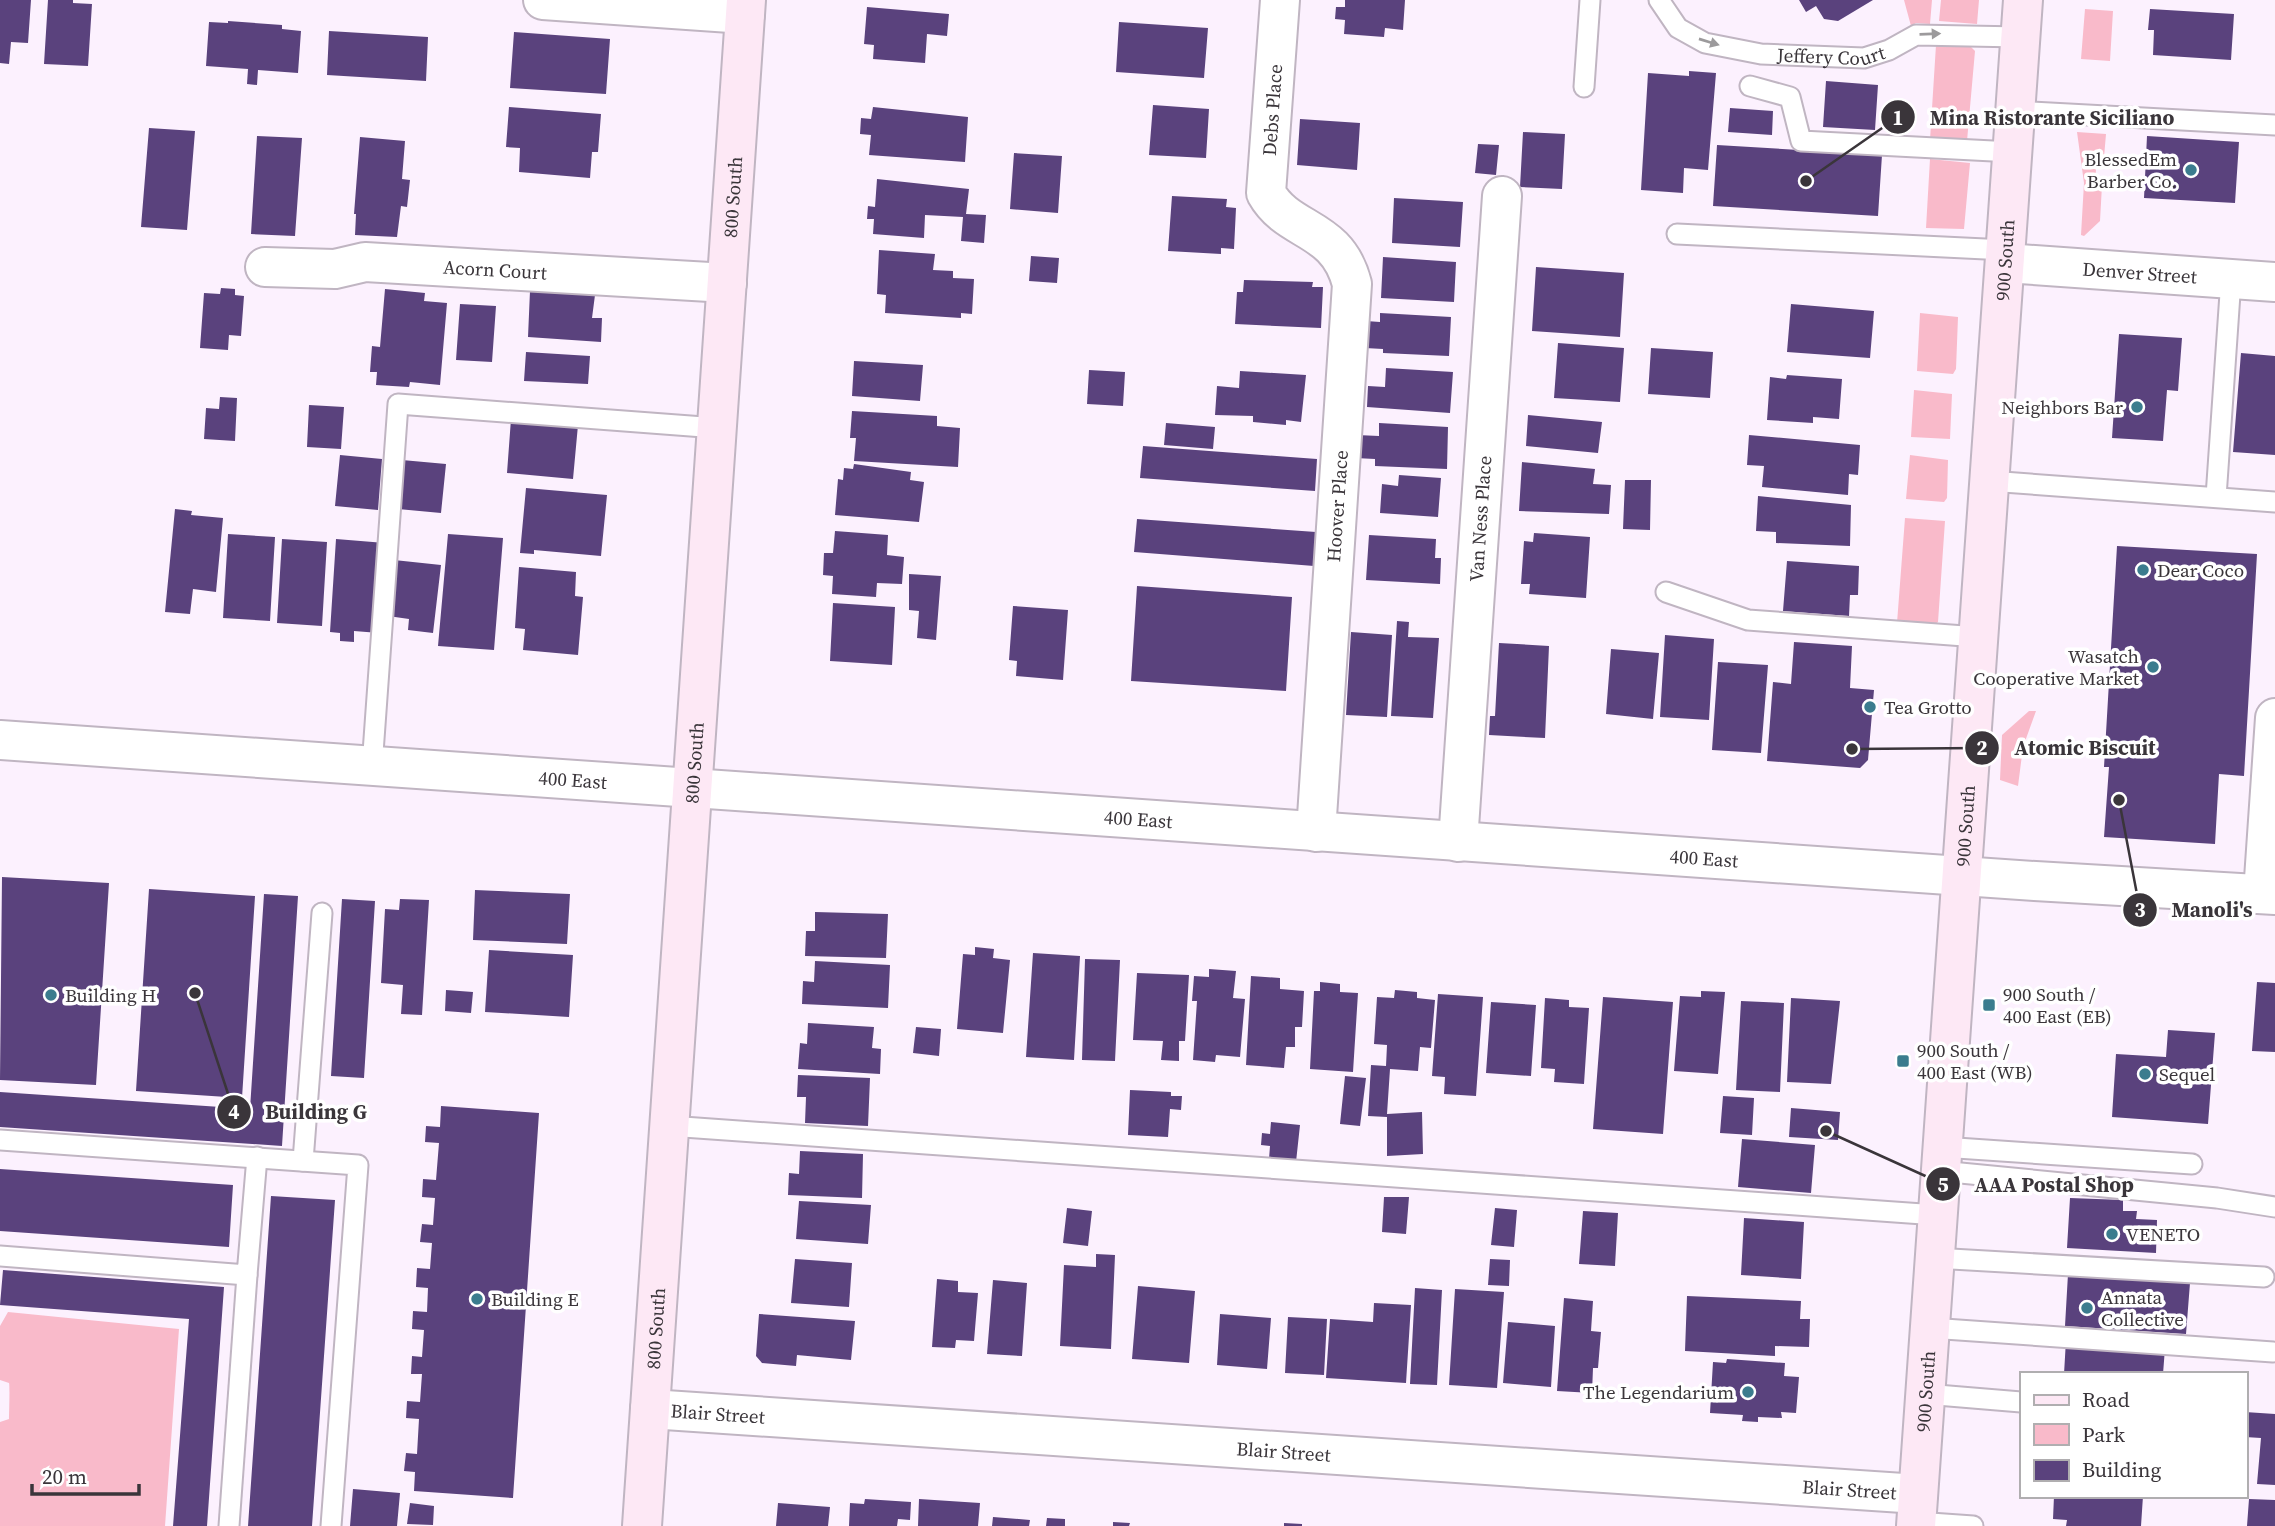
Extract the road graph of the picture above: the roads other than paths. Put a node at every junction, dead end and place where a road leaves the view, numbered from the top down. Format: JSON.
{"nodes":[{"id":1,"x":543,"y":0,"type":"edge"},
{"id":2,"x":1280,"y":0,"type":"edge"},
{"id":3,"x":1590,"y":0,"type":"edge"},
{"id":4,"x":1659,"y":0,"type":"edge"},
{"id":5,"x":2023,"y":0,"type":"edge"},
{"id":6,"x":746,"y":7,"type":"edge"},
{"id":7,"x":2020,"y":37,"type":"junction"},
{"id":8,"x":1750,"y":86,"type":"dead end"},
{"id":9,"x":1584,"y":87,"type":"dead end"},
{"id":10,"x":2015,"y":111,"type":"junction"},
{"id":11,"x":2275,"y":125,"type":"edge"},
{"id":12,"x":2012,"y":152,"type":"junction"},
{"id":13,"x":1502,"y":196,"type":"dead end"},
{"id":14,"x":1283,"y":213,"type":"joint"},
{"id":15,"x":1677,"y":234,"type":"dead end"},
{"id":16,"x":2005,"y":257,"type":"junction"},
{"id":17,"x":265,"y":267,"type":"dead end"},
{"id":18,"x":2231,"y":279,"type":"junction"},
{"id":19,"x":2275,"y":282,"type":"edge"},
{"id":20,"x":727,"y":283,"type":"junction"},
{"id":21,"x":717,"y":428,"type":"junction"},
{"id":22,"x":1989,"y":481,"type":"junction"},
{"id":23,"x":2216,"y":497,"type":"junction"},
{"id":24,"x":2275,"y":502,"type":"edge"},
{"id":25,"x":1667,"y":592,"type":"dead end"},
{"id":26,"x":1978,"y":637,"type":"junction"},
{"id":27,"x":2275,"y":718,"type":"edge"},
{"id":28,"x":0,"y":740,"type":"edge"},
{"id":29,"x":372,"y":767,"type":"junction"},
{"id":30,"x":692,"y":790,"type":"junction"},
{"id":31,"x":1316,"y":832,"type":"junction"},
{"id":32,"x":1458,"y":842,"type":"junction"},
{"id":33,"x":1960,"y":876,"type":"junction"},
{"id":34,"x":2269,"y":895,"type":"edge"},
{"id":35,"x":322,"y":913,"type":"dead end"},
{"id":36,"x":669,"y":1126,"type":"junction"},
{"id":37,"x":0,"y":1140,"type":"edge"},
{"id":38,"x":257,"y":1157,"type":"junction"},
{"id":39,"x":1941,"y":1159,"type":"junction"},
{"id":40,"x":303,"y":1161,"type":"junction"},
{"id":41,"x":2192,"y":1164,"type":"dead end"},
{"id":42,"x":2275,"y":1207,"type":"edge"},
{"id":43,"x":1937,"y":1215,"type":"junction"},
{"id":44,"x":0,"y":1256,"type":"edge"},
{"id":45,"x":1934,"y":1258,"type":"junction"},
{"id":46,"x":247,"y":1275,"type":"junction"},
{"id":47,"x":2264,"y":1277,"type":"dead end"},
{"id":48,"x":1930,"y":1328,"type":"junction"},
{"id":49,"x":2273,"y":1352,"type":"dead end"},
{"id":50,"x":1925,"y":1394,"type":"junction"},
{"id":51,"x":2020,"y":1402,"type":"edge"},
{"id":52,"x":650,"y":1409,"type":"junction"},
{"id":53,"x":1917,"y":1514,"type":"edge"},
{"id":54,"x":229,"y":1526,"type":"edge"},
{"id":55,"x":331,"y":1526,"type":"edge"},
{"id":56,"x":642,"y":1526,"type":"edge"},
{"id":57,"x":1973,"y":1526,"type":"edge"}],
"edges":[{"from":1,"to":6,"type":"street"},
{"from":2,"to":14,"type":"street","name":"Debs Place"},
{"from":3,"to":9,"type":"lane"},
{"from":4,"to":7,"type":"lane","name":"Jeffery Court","one_way":true},
{"from":5,"to":7,"type":"main road","name":"900 South"},
{"from":6,"to":20,"type":"main road","name":"800 South"},
{"from":7,"to":10,"type":"main road","name":"900 South"},
{"from":8,"to":12,"type":"lane"},
{"from":10,"to":11,"type":"lane"},
{"from":10,"to":12,"type":"main road","name":"900 South"},
{"from":12,"to":16,"type":"main road","name":"900 South"},
{"from":13,"to":32,"type":"street","name":"Van Ness Place"},
{"from":14,"to":31,"type":"street","name":"Hoover Place"},
{"from":15,"to":16,"type":"lane"},
{"from":16,"to":18,"type":"street","name":"Denver Street"},
{"from":16,"to":22,"type":"main road","name":"900 South"},
{"from":17,"to":20,"type":"street","name":"Acorn Court"},
{"from":18,"to":19,"type":"street","name":"Denver Street"},
{"from":18,"to":23,"type":"lane"},
{"from":20,"to":21,"type":"main road","name":"800 South"},
{"from":21,"to":29,"type":"lane"},
{"from":21,"to":30,"type":"main road","name":"800 South"},
{"from":22,"to":23,"type":"lane"},
{"from":22,"to":26,"type":"main road","name":"900 South"},
{"from":23,"to":24,"type":"lane"},
{"from":25,"to":26,"type":"lane"},
{"from":26,"to":33,"type":"main road","name":"900 South"},
{"from":27,"to":34,"type":"street"},
{"from":28,"to":29,"type":"street","name":"400 East"},
{"from":29,"to":30,"type":"street","name":"400 East"},
{"from":30,"to":31,"type":"street","name":"400 East"},
{"from":30,"to":36,"type":"main road","name":"800 South"},
{"from":31,"to":32,"type":"street","name":"400 East"},
{"from":32,"to":33,"type":"street","name":"400 East"},
{"from":33,"to":34,"type":"street","name":"400 East"},
{"from":33,"to":39,"type":"main road","name":"900 South"},
{"from":35,"to":40,"type":"lane"},
{"from":36,"to":43,"type":"lane"},
{"from":36,"to":52,"type":"main road","name":"800 South"},
{"from":37,"to":38,"type":"lane"},
{"from":38,"to":40,"type":"lane"},
{"from":38,"to":46,"type":"lane"},
{"from":39,"to":41,"type":"lane"},
{"from":39,"to":42,"type":"lane"},
{"from":39,"to":43,"type":"main road","name":"900 South"},
{"from":40,"to":55,"type":"lane"},
{"from":43,"to":45,"type":"main road","name":"900 South"},
{"from":44,"to":46,"type":"lane"},
{"from":45,"to":47,"type":"lane"},
{"from":45,"to":48,"type":"main road","name":"900 South"},
{"from":46,"to":54,"type":"lane"},
{"from":48,"to":49,"type":"lane"},
{"from":48,"to":50,"type":"main road","name":"900 South"},
{"from":50,"to":51,"type":"lane"},
{"from":50,"to":53,"type":"main road","name":"900 South"},
{"from":52,"to":53,"type":"street","name":"Blair Street"},
{"from":52,"to":56,"type":"main road","name":"800 South"},
{"from":53,"to":57,"type":"lane"}]}
